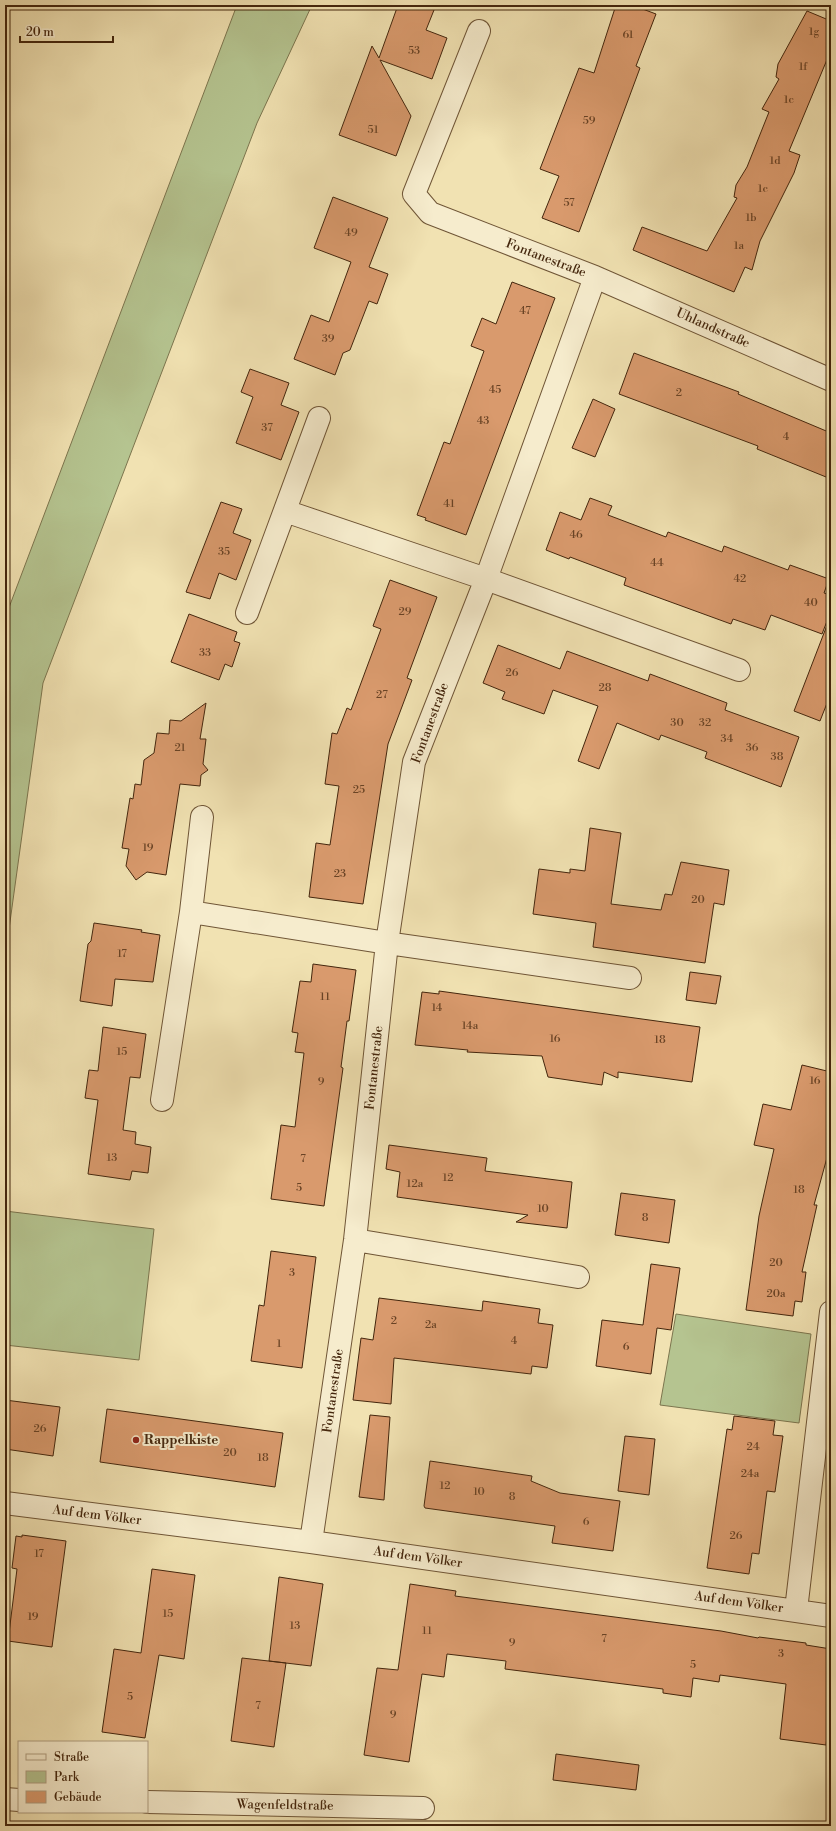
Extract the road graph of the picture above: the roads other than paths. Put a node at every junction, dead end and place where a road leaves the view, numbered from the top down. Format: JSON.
{"nodes":[{"id":1,"x":479,"y":31,"type":"dead end"},
{"id":2,"x":595,"y":277,"type":"junction"},
{"id":3,"x":831,"y":380,"type":"edge"},
{"id":4,"x":319,"y":418,"type":"dead end"},
{"id":5,"x":284,"y":511,"type":"junction"},
{"id":6,"x":486,"y":579,"type":"junction"},
{"id":7,"x":247,"y":613,"type":"dead end"},
{"id":8,"x":739,"y":670,"type":"dead end"},
{"id":9,"x":202,"y":818,"type":"dead end"},
{"id":10,"x":191,"y":912,"type":"junction"},
{"id":11,"x":387,"y":943,"type":"junction"},
{"id":12,"x":630,"y":978,"type":"dead end"},
{"id":13,"x":162,"y":1100,"type":"dead end"},
{"id":14,"x":355,"y":1240,"type":"junction"},
{"id":15,"x":578,"y":1277,"type":"dead end"},
{"id":16,"x":831,"y":1312,"type":"edge"},
{"id":17,"x":5,"y":1503,"type":"edge"},
{"id":18,"x":311,"y":1542,"type":"junction"},
{"id":19,"x":796,"y":1610,"type":"junction"},
{"id":20,"x":831,"y":1616,"type":"edge"},
{"id":21,"x":5,"y":1799,"type":"edge"},
{"id":22,"x":18,"y":1800,"type":"edge"},
{"id":23,"x":148,"y":1802,"type":"edge"},
{"id":24,"x":423,"y":1808,"type":"dead end"}],
"edges":[{"from":1,"to":2,"type":"street","name":"Fontanestraße"},
{"from":2,"to":3,"type":"street","name":"Uhlandstraße"},
{"from":2,"to":6,"type":"street","name":"Fontanestraße"},
{"from":4,"to":5,"type":"street"},
{"from":5,"to":6,"type":"street"},
{"from":5,"to":7,"type":"street"},
{"from":6,"to":8,"type":"street"},
{"from":6,"to":11,"type":"street","name":"Fontanestraße"},
{"from":9,"to":10,"type":"street"},
{"from":10,"to":11,"type":"street"},
{"from":10,"to":13,"type":"street"},
{"from":11,"to":12,"type":"street"},
{"from":11,"to":14,"type":"street","name":"Fontanestraße"},
{"from":14,"to":15,"type":"street"},
{"from":14,"to":18,"type":"street","name":"Fontanestraße"},
{"from":16,"to":19,"type":"street"},
{"from":17,"to":18,"type":"street","name":"Auf dem Völker"},
{"from":18,"to":19,"type":"street","name":"Auf dem Völker"},
{"from":19,"to":20,"type":"street","name":"Auf dem Völker"},
{"from":21,"to":22,"type":"street"},
{"from":23,"to":24,"type":"street","name":"Wagenfeldstraße"}]}
